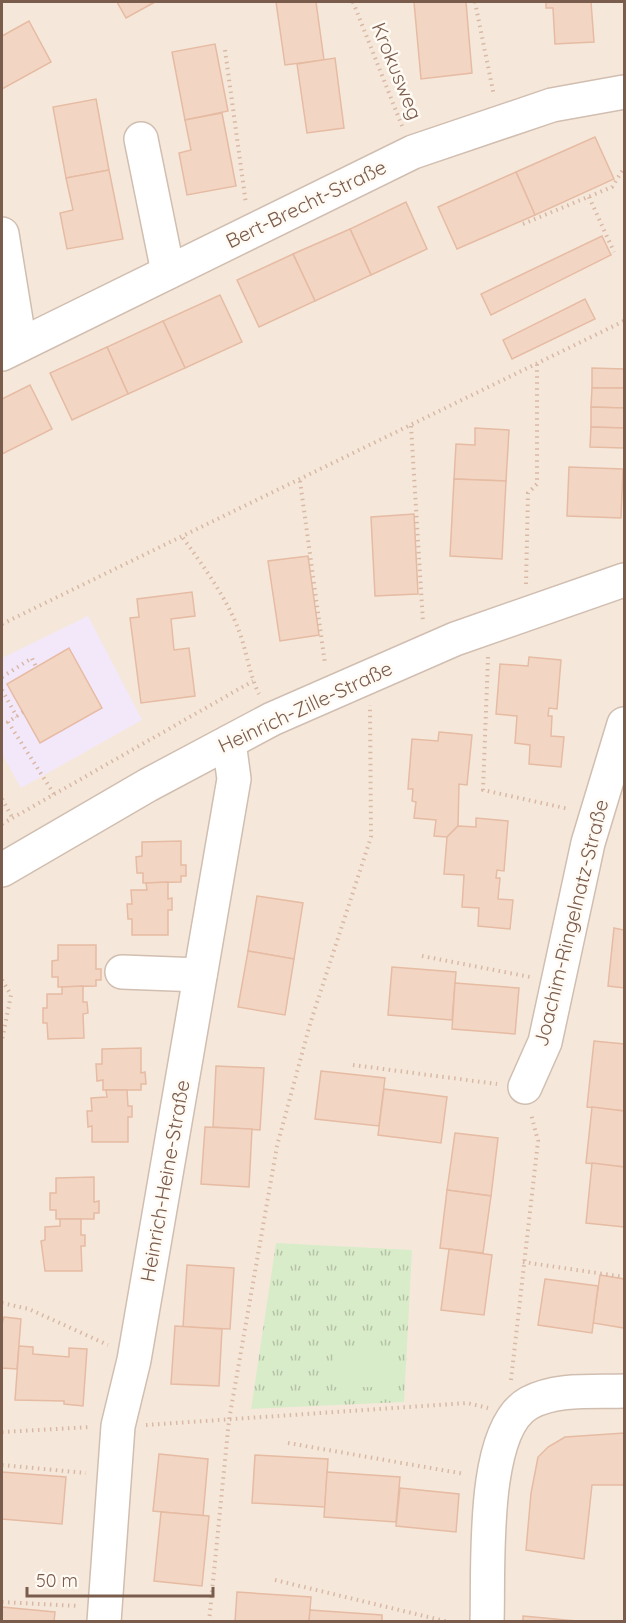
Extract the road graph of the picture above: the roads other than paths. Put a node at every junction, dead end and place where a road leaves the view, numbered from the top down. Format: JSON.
{"nodes":[{"id":1,"x":624,"y":92,"type":"edge"},
{"id":2,"x":141,"y":139,"type":"dead end"},
{"id":3,"x":2,"y":234,"type":"edge"},
{"id":4,"x":168,"y":272,"type":"junction"},
{"id":5,"x":11,"y":350,"type":"edge"},
{"id":6,"x":624,"y":580,"type":"edge"},
{"id":7,"x":624,"y":724,"type":"edge"},
{"id":8,"x":229,"y":742,"type":"junction"},
{"id":9,"x":2,"y":870,"type":"edge"},
{"id":10,"x":122,"y":972,"type":"dead end"},
{"id":11,"x":200,"y":975,"type":"junction"},
{"id":12,"x":525,"y":1087,"type":"road end"},
{"id":13,"x":624,"y":1391,"type":"edge"},
{"id":14,"x":105,"y":1615,"type":"edge"},
{"id":15,"x":487,"y":1622,"type":"edge"}],
"edges":[{"from":1,"to":4,"type":"street","name":"Bert-Brecht-Straße"},
{"from":2,"to":4,"type":"street"},
{"from":3,"to":5,"type":"street"},
{"from":4,"to":5,"type":"street","name":"Bert-Brecht-Straße"},
{"from":6,"to":8,"type":"street","name":"Heinrich-Zille-Straße"},
{"from":7,"to":12,"type":"street","name":"Joachim-Ringelnatz-Straße"},
{"from":8,"to":9,"type":"street","name":"Heinrich-Zille-Straße"},
{"from":8,"to":11,"type":"street","name":"Heinrich-Heine-Straße"},
{"from":10,"to":11,"type":"street"},
{"from":11,"to":14,"type":"street","name":"Heinrich-Heine-Straße"},
{"from":13,"to":15,"type":"street"}]}
